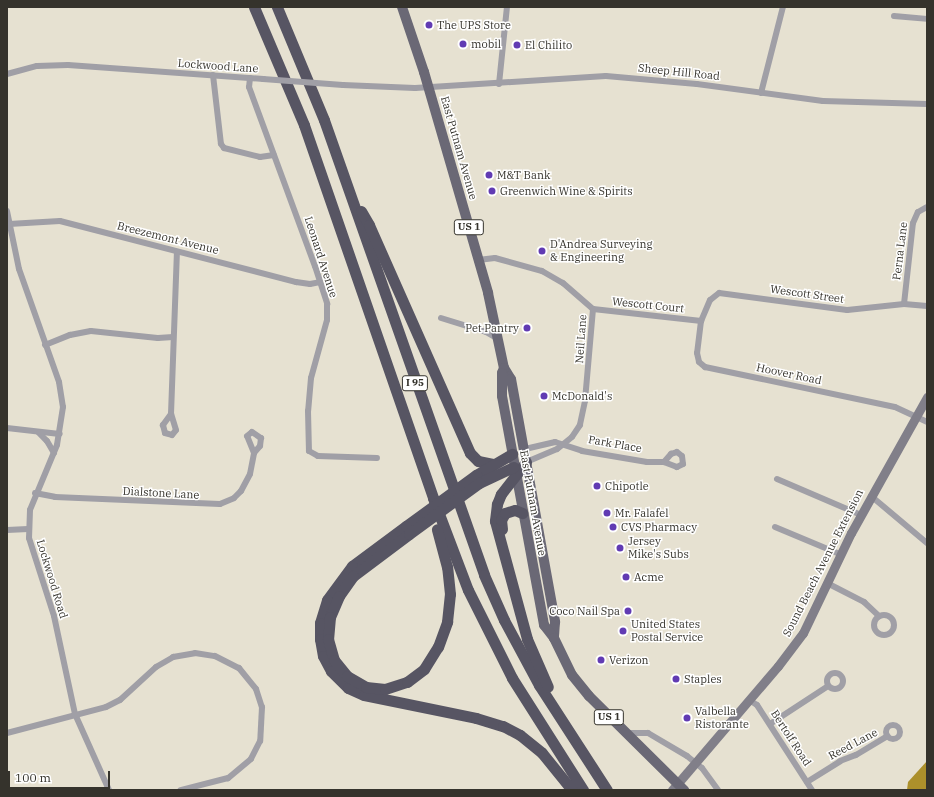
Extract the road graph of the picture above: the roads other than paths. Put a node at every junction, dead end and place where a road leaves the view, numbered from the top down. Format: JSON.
{"nodes":[{"id":1,"x":254,"y":7,"type":"edge"},
{"id":2,"x":277,"y":7,"type":"edge"},
{"id":3,"x":402,"y":7,"type":"edge"},
{"id":4,"x":508,"y":7,"type":"edge"},
{"id":5,"x":783,"y":7,"type":"edge"},
{"id":6,"x":894,"y":16,"type":"dead end"},
{"id":7,"x":927,"y":18,"type":"edge"},
{"id":8,"x":7,"y":74,"type":"edge"},
{"id":9,"x":213,"y":75,"type":"junction"},
{"id":10,"x":250,"y":78,"type":"junction"},
{"id":11,"x":499,"y":84,"type":"junction"},
{"id":12,"x":428,"y":87,"type":"junction"},
{"id":13,"x":761,"y":93,"type":"junction"},
{"id":14,"x":927,"y":104,"type":"edge"},
{"id":15,"x":274,"y":155,"type":"junction"},
{"id":16,"x":351,"y":195,"type":"junction"},
{"id":17,"x":927,"y":207,"type":"edge"},
{"id":18,"x":7,"y":211,"type":"edge"},
{"id":19,"x":10,"y":224,"type":"junction"},
{"id":20,"x":177,"y":252,"type":"junction"},
{"id":21,"x":478,"y":260,"type":"junction"},
{"id":22,"x":320,"y":282,"type":"junction"},
{"id":23,"x":904,"y":304,"type":"junction"},
{"id":24,"x":927,"y":306,"type":"edge"},
{"id":25,"x":593,"y":309,"type":"junction"},
{"id":26,"x":441,"y":318,"type":"dead end"},
{"id":27,"x":701,"y":321,"type":"junction"},
{"id":28,"x":173,"y":337,"type":"junction"},
{"id":29,"x":499,"y":340,"type":"junction"},
{"id":30,"x":45,"y":345,"type":"junction"},
{"id":31,"x":504,"y":368,"type":"junction"},
{"id":32,"x":927,"y":396,"type":"edge"},
{"id":33,"x":171,"y":414,"type":"dead end"},
{"id":34,"x":915,"y":414,"type":"junction"},
{"id":35,"x":927,"y":422,"type":"edge"},
{"id":36,"x":7,"y":428,"type":"edge"},
{"id":37,"x":37,"y":432,"type":"junction"},
{"id":38,"x":60,"y":434,"type":"junction"},
{"id":39,"x":564,"y":444,"type":"junction"},
{"id":40,"x":525,"y":449,"type":"junction"},
{"id":41,"x":417,"y":451,"type":"junction"},
{"id":42,"x":254,"y":452,"type":"dead end"},
{"id":43,"x":54,"y":453,"type":"junction"},
{"id":44,"x":512,"y":454,"type":"junction"},
{"id":45,"x":377,"y":458,"type":"dead end"},
{"id":46,"x":526,"y":462,"type":"junction"},
{"id":47,"x":664,"y":462,"type":"dead end"},
{"id":48,"x":493,"y":464,"type":"junction"},
{"id":49,"x":515,"y":470,"type":"junction"},
{"id":50,"x":478,"y":479,"type":"junction"},
{"id":51,"x":778,"y":479,"type":"dead end"},
{"id":52,"x":35,"y":493,"type":"junction"},
{"id":53,"x":871,"y":496,"type":"junction"},
{"id":54,"x":522,"y":513,"type":"junction"},
{"id":55,"x":861,"y":515,"type":"junction"},
{"id":56,"x":775,"y":527,"type":"dead end"},
{"id":57,"x":28,"y":528,"type":"junction"},
{"id":58,"x":7,"y":530,"type":"edge"},
{"id":59,"x":407,"y":530,"type":"junction"},
{"id":60,"x":927,"y":543,"type":"edge"},
{"id":61,"x":840,"y":554,"type":"junction"},
{"id":62,"x":508,"y":569,"type":"junction"},
{"id":63,"x":827,"y":584,"type":"junction"},
{"id":64,"x":879,"y":616,"type":"dead end"},
{"id":65,"x":554,"y":638,"type":"junction"},
{"id":66,"x":828,"y":686,"type":"dead end"},
{"id":67,"x":750,"y":700,"type":"junction"},
{"id":68,"x":75,"y":714,"type":"junction"},
{"id":69,"x":770,"y":724,"type":"junction"},
{"id":70,"x":622,"y":732,"type":"junction"},
{"id":71,"x":7,"y":733,"type":"edge"},
{"id":72,"x":888,"y":736,"type":"dead end"},
{"id":73,"x":579,"y":748,"type":"junction"},
{"id":74,"x":696,"y":763,"type":"junction"},
{"id":75,"x":807,"y":782,"type":"junction"},
{"id":76,"x":678,"y":788,"type":"edge"},
{"id":77,"x":109,"y":790,"type":"edge"},
{"id":78,"x":181,"y":790,"type":"edge"},
{"id":79,"x":572,"y":790,"type":"edge"},
{"id":80,"x":583,"y":790,"type":"edge"},
{"id":81,"x":607,"y":790,"type":"edge"},
{"id":82,"x":718,"y":790,"type":"edge"},
{"id":83,"x":812,"y":790,"type":"edge"}],
"edges":[{"from":1,"to":41,"type":"highway","number":"I 95"},
{"from":2,"to":16,"type":"highway","number":"I 95"},
{"from":3,"to":12,"type":"main road","name":"East Putnam Avenue","number":"US 1"},
{"from":4,"to":11,"type":"street"},
{"from":5,"to":13,"type":"street"},
{"from":6,"to":7,"type":"street"},
{"from":8,"to":9,"type":"street","name":"Lockwood Lane"},
{"from":9,"to":10,"type":"street","name":"Lockwood Lane"},
{"from":9,"to":15,"type":"street"},
{"from":10,"to":12,"type":"street","name":"Lockwood Lane","bridge":true},
{"from":10,"to":15,"type":"street","name":"Leonard Avenue"},
{"from":11,"to":12,"type":"street","name":"Sheep Hill Road"},
{"from":11,"to":13,"type":"street","name":"Sheep Hill Road"},
{"from":12,"to":21,"type":"main road","name":"East Putnam Avenue","number":"US 1"},
{"from":13,"to":14,"type":"street","name":"Sheep Hill Road"},
{"from":15,"to":22,"type":"street","name":"Leonard Avenue"},
{"from":16,"to":48,"type":"highway"},
{"from":16,"to":73,"type":"highway","number":"I 95"},
{"from":17,"to":23,"type":"street","name":"Perna Lane"},
{"from":18,"to":19,"type":"street","name":"Lockwood Road"},
{"from":19,"to":20,"type":"street","name":"Breezemont Avenue"},
{"from":19,"to":30,"type":"street","name":"Lockwood Road"},
{"from":20,"to":22,"type":"street","name":"Breezemont Avenue"},
{"from":20,"to":28,"type":"street"},
{"from":21,"to":25,"type":"street","name":"Neil Lane"},
{"from":21,"to":29,"type":"main road","name":"East Putnam Avenue","number":"US 1"},
{"from":22,"to":45,"type":"street","name":"Leonard Avenue"},
{"from":23,"to":24,"type":"street","name":"Wescott Street"},
{"from":23,"to":27,"type":"street","name":"Wescott Street"},
{"from":25,"to":27,"type":"street","name":"Wescott Court"},
{"from":25,"to":39,"type":"street","name":"Neil Lane"},
{"from":26,"to":29,"type":"street"},
{"from":27,"to":34,"type":"street","name":"Hoover Road"},
{"from":28,"to":30,"type":"street"},
{"from":28,"to":33,"type":"street"},
{"from":29,"to":31,"type":"main road","name":"East Putnam Avenue","number":"US 1"},
{"from":30,"to":38,"type":"street","name":"Lockwood Road"},
{"from":31,"to":40,"type":"main road","name":"East Putnam Avenue","number":"US 1"},
{"from":31,"to":44,"type":"main road","name":"East Putnam Avenue","number":"US 1"},
{"from":32,"to":34,"type":"street","name":"Sound Beach Avenue Extension"},
{"from":34,"to":35,"type":"street","name":"Hoover Road"},
{"from":34,"to":53,"type":"street","name":"Sound Beach Avenue Extension"},
{"from":36,"to":37,"type":"street"},
{"from":37,"to":38,"type":"street"},
{"from":37,"to":43,"type":"street"},
{"from":38,"to":43,"type":"street","name":"Lockwood Road"},
{"from":39,"to":40,"type":"street","name":"Park Place"},
{"from":39,"to":46,"type":"street"},
{"from":39,"to":47,"type":"street","name":"Park Place"},
{"from":40,"to":44,"type":"main road","name":"Park Place"},
{"from":40,"to":46,"type":"main road","name":"East Putnam Avenue","number":"US 1"},
{"from":41,"to":59,"type":"highway"},
{"from":41,"to":80,"type":"highway","number":"I 95"},
{"from":42,"to":52,"type":"street","name":"Dialstone Lane"},
{"from":43,"to":52,"type":"street","name":"Lockwood Road"},
{"from":44,"to":48,"type":"highway"},
{"from":44,"to":49,"type":"main road","name":"East Putnam Avenue","number":"US 1"},
{"from":46,"to":49,"type":"highway"},
{"from":46,"to":65,"type":"main road","name":"East Putnam Avenue","number":"US 1"},
{"from":48,"to":50,"type":"highway"},
{"from":49,"to":50,"type":"highway"},
{"from":49,"to":54,"type":"main road","name":"East Putnam Avenue","number":"US 1"},
{"from":49,"to":62,"type":"highway"},
{"from":50,"to":59,"type":"highway","bridge":true},
{"from":51,"to":55,"type":"street"},
{"from":52,"to":57,"type":"street","name":"Lockwood Road"},
{"from":53,"to":55,"type":"street","name":"Sound Beach Avenue Extension"},
{"from":53,"to":60,"type":"street"},
{"from":54,"to":62,"type":"highway"},
{"from":54,"to":65,"type":"main road","name":"East Putnam Avenue","number":"US 1"},
{"from":55,"to":61,"type":"street","name":"Sound Beach Avenue Extension"},
{"from":56,"to":61,"type":"street"},
{"from":57,"to":58,"type":"street"},
{"from":57,"to":68,"type":"street","name":"Lockwood Road"},
{"from":59,"to":79,"type":"highway"},
{"from":61,"to":63,"type":"street","name":"Sound Beach Avenue Extension"},
{"from":62,"to":73,"type":"highway"},
{"from":63,"to":64,"type":"street"},
{"from":63,"to":67,"type":"street","name":"Sound Beach Avenue Extension"},
{"from":65,"to":70,"type":"main road","name":"East Putnam Avenue","number":"US 1"},
{"from":66,"to":69,"type":"street"},
{"from":67,"to":69,"type":"street","name":"Bertolf Road"},
{"from":67,"to":74,"type":"street","name":"Sound Beach Avenue Extension"},
{"from":68,"to":71,"type":"street"},
{"from":68,"to":77,"type":"street","name":"Lockwood Road"},
{"from":68,"to":78,"type":"street"},
{"from":69,"to":75,"type":"street","name":"Bertolf Road"},
{"from":70,"to":74,"type":"street"},
{"from":70,"to":76,"type":"main road","name":"East Putnam Avenue","number":"US 1"},
{"from":72,"to":75,"type":"street","name":"Reed Lane"},
{"from":73,"to":81,"type":"highway","number":"I 95"},
{"from":74,"to":76,"type":"street","name":"Sound Beach Avenue Extension"},
{"from":74,"to":82,"type":"street"},
{"from":75,"to":83,"type":"street","name":"Bertolf Road"}]}
